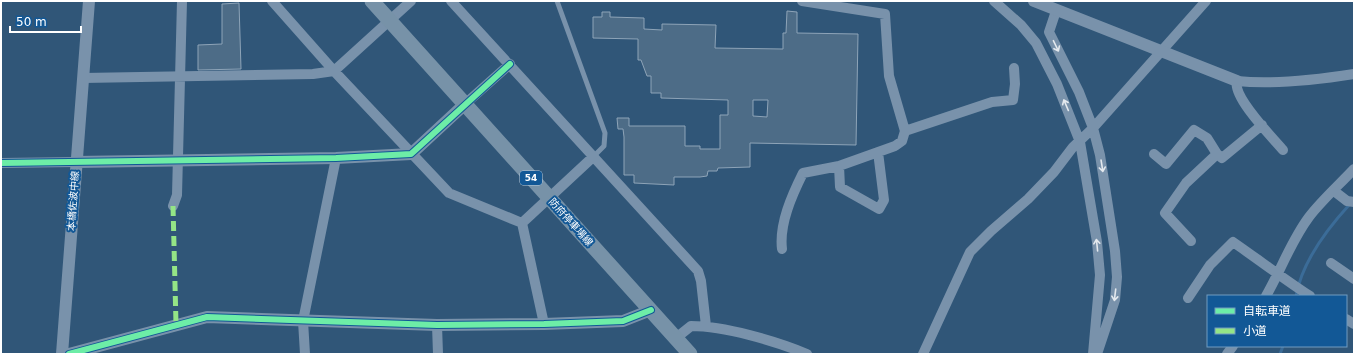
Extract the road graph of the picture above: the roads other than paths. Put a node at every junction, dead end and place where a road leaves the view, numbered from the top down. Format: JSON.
{"nodes":[{"id":1,"x":89,"y":1,"type":"edge"},
{"id":2,"x":182,"y":1,"type":"edge"},
{"id":3,"x":272,"y":1,"type":"edge"},
{"id":4,"x":372,"y":1,"type":"edge"},
{"id":5,"x":411,"y":1,"type":"edge"},
{"id":6,"x":451,"y":1,"type":"edge"},
{"id":7,"x":556,"y":1,"type":"edge"},
{"id":8,"x":802,"y":1,"type":"edge"},
{"id":9,"x":994,"y":1,"type":"edge"},
{"id":10,"x":1034,"y":1,"type":"edge"},
{"id":11,"x":1206,"y":1,"type":"edge"},
{"id":12,"x":1056,"y":11,"type":"junction"},
{"id":13,"x":390,"y":21,"type":"junction"},
{"id":14,"x":1162,"y":50,"type":"junction"},
{"id":15,"x":510,"y":64,"type":"junction"},
{"id":16,"x":1014,"y":68,"type":"dead end"},
{"id":17,"x":334,"y":71,"type":"junction"},
{"id":18,"x":1354,"y":74,"type":"edge"},
{"id":19,"x":181,"y":76,"type":"junction"},
{"id":20,"x":83,"y":78,"type":"junction"},
{"id":21,"x":1237,"y":81,"type":"junction"},
{"id":22,"x":465,"y":104,"type":"junction"},
{"id":23,"x":1262,"y":125,"type":"junction"},
{"id":24,"x":1093,"y":128,"type":"junction"},
{"id":25,"x":906,"y":131,"type":"junction"},
{"id":26,"x":1080,"y":142,"type":"junction"},
{"id":27,"x":1283,"y":150,"type":"dead end"},
{"id":28,"x":878,"y":152,"type":"junction"},
{"id":29,"x":411,"y":154,"type":"junction"},
{"id":30,"x":1154,"y":154,"type":"dead end"},
{"id":31,"x":1217,"y":154,"type":"junction"},
{"id":32,"x":593,"y":156,"type":"junction"},
{"id":33,"x":336,"y":158,"type":"junction"},
{"id":34,"x":177,"y":160,"type":"junction"},
{"id":35,"x":76,"y":162,"type":"junction"},
{"id":36,"x":1,"y":163,"type":"edge"},
{"id":37,"x":839,"y":166,"type":"junction"},
{"id":38,"x":1354,"y":169,"type":"edge"},
{"id":39,"x":1334,"y":191,"type":"junction"},
{"id":40,"x":549,"y":198,"type":"junction"},
{"id":41,"x":1354,"y":202,"type":"edge"},
{"id":42,"x":173,"y":206,"type":"dead end"},
{"id":43,"x":522,"y":223,"type":"junction"},
{"id":44,"x":1191,"y":241,"type":"dead end"},
{"id":45,"x":782,"y":249,"type":"dead end"},
{"id":46,"x":1331,"y":263,"type":"dead end"},
{"id":47,"x":1278,"y":276,"type":"junction"},
{"id":48,"x":1354,"y":279,"type":"edge"},
{"id":49,"x":1267,"y":295,"type":"edge"},
{"id":50,"x":1308,"y":295,"type":"edge"},
{"id":51,"x":1188,"y":298,"type":"dead end"},
{"id":52,"x":651,"y":310,"type":"junction"},
{"id":53,"x":303,"y":321,"type":"junction"},
{"id":54,"x":544,"y":324,"type":"junction"},
{"id":55,"x":437,"y":325,"type":"junction"},
{"id":56,"x":706,"y":326,"type":"junction"},
{"id":57,"x":676,"y":338,"type":"junction"},
{"id":58,"x":62,"y":354,"type":"edge"},
{"id":59,"x":69,"y":354,"type":"edge"},
{"id":60,"x":305,"y":354,"type":"edge"},
{"id":61,"x":438,"y":354,"type":"edge"},
{"id":62,"x":690,"y":354,"type":"edge"},
{"id":63,"x":807,"y":354,"type":"edge"},
{"id":64,"x":923,"y":354,"type":"edge"},
{"id":65,"x":1093,"y":354,"type":"edge"},
{"id":66,"x":1097,"y":354,"type":"edge"}],
"edges":[{"from":1,"to":20,"type":"street","name":"本橋佐波中線"},
{"from":2,"to":19,"type":"street"},
{"from":3,"to":17,"type":"street"},
{"from":4,"to":13,"type":"main road","name":"防府停車場線","number":"54"},
{"from":5,"to":13,"type":"street"},
{"from":6,"to":15,"type":"street"},
{"from":7,"to":32,"type":"lane"},
{"from":8,"to":25,"type":"street"},
{"from":26,"to":9,"type":"street","one_way":true},
{"from":10,"to":12,"type":"street"},
{"from":11,"to":14,"type":"street"},
{"from":12,"to":14,"type":"street"},
{"from":12,"to":24,"type":"street","one_way":true},
{"from":13,"to":17,"type":"street"},
{"from":13,"to":22,"type":"main road","name":"防府停車場線","number":"54"},
{"from":14,"to":21,"type":"street"},
{"from":14,"to":24,"type":"street"},
{"from":15,"to":22,"type":"street"},
{"from":15,"to":32,"type":"street"},
{"from":16,"to":25,"type":"street"},
{"from":17,"to":19,"type":"street"},
{"from":17,"to":29,"type":"street"},
{"from":18,"to":21,"type":"street"},
{"from":19,"to":20,"type":"street"},
{"from":19,"to":34,"type":"street"},
{"from":20,"to":35,"type":"street","name":"本橋佐波中線"},
{"from":21,"to":23,"type":"street"},
{"from":22,"to":29,"type":"street"},
{"from":22,"to":40,"type":"main road","name":"防府停車場線","number":"54"},
{"from":23,"to":27,"type":"street"},
{"from":23,"to":31,"type":"street"},
{"from":24,"to":26,"type":"street"},
{"from":24,"to":66,"type":"street","one_way":true},
{"from":25,"to":28,"type":"street"},
{"from":26,"to":64,"type":"street"},
{"from":65,"to":26,"type":"street","one_way":true},
{"from":28,"to":37,"type":"street"},
{"from":28,"to":37,"type":"street"},
{"from":29,"to":33,"type":"street"},
{"from":29,"to":43,"type":"street"},
{"from":30,"to":31,"type":"street"},
{"from":31,"to":44,"type":"street"},
{"from":32,"to":40,"type":"street"},
{"from":32,"to":56,"type":"street"},
{"from":33,"to":34,"type":"street"},
{"from":33,"to":53,"type":"street"},
{"from":34,"to":35,"type":"street"},
{"from":34,"to":42,"type":"street"},
{"from":35,"to":36,"type":"street"},
{"from":35,"to":58,"type":"street","name":"本橋佐波中線"},
{"from":37,"to":45,"type":"street"},
{"from":38,"to":39,"type":"street"},
{"from":39,"to":41,"type":"street"},
{"from":39,"to":47,"type":"street"},
{"from":40,"to":43,"type":"street"},
{"from":40,"to":52,"type":"main road","name":"防府停車場線","number":"54"},
{"from":43,"to":54,"type":"street"},
{"from":46,"to":48,"type":"street"},
{"from":47,"to":49,"type":"street"},
{"from":47,"to":50,"type":"street"},
{"from":47,"to":51,"type":"street"},
{"from":52,"to":54,"type":"street"},
{"from":52,"to":57,"type":"main road","name":"防府停車場線","number":"54"},
{"from":53,"to":55,"type":"street"},
{"from":53,"to":59,"type":"street"},
{"from":53,"to":60,"type":"street"},
{"from":54,"to":55,"type":"street"},
{"from":55,"to":61,"type":"street"},
{"from":56,"to":57,"type":"street"},
{"from":56,"to":63,"type":"street"},
{"from":57,"to":62,"type":"main road","name":"防府停車場線","number":"54"}]}
